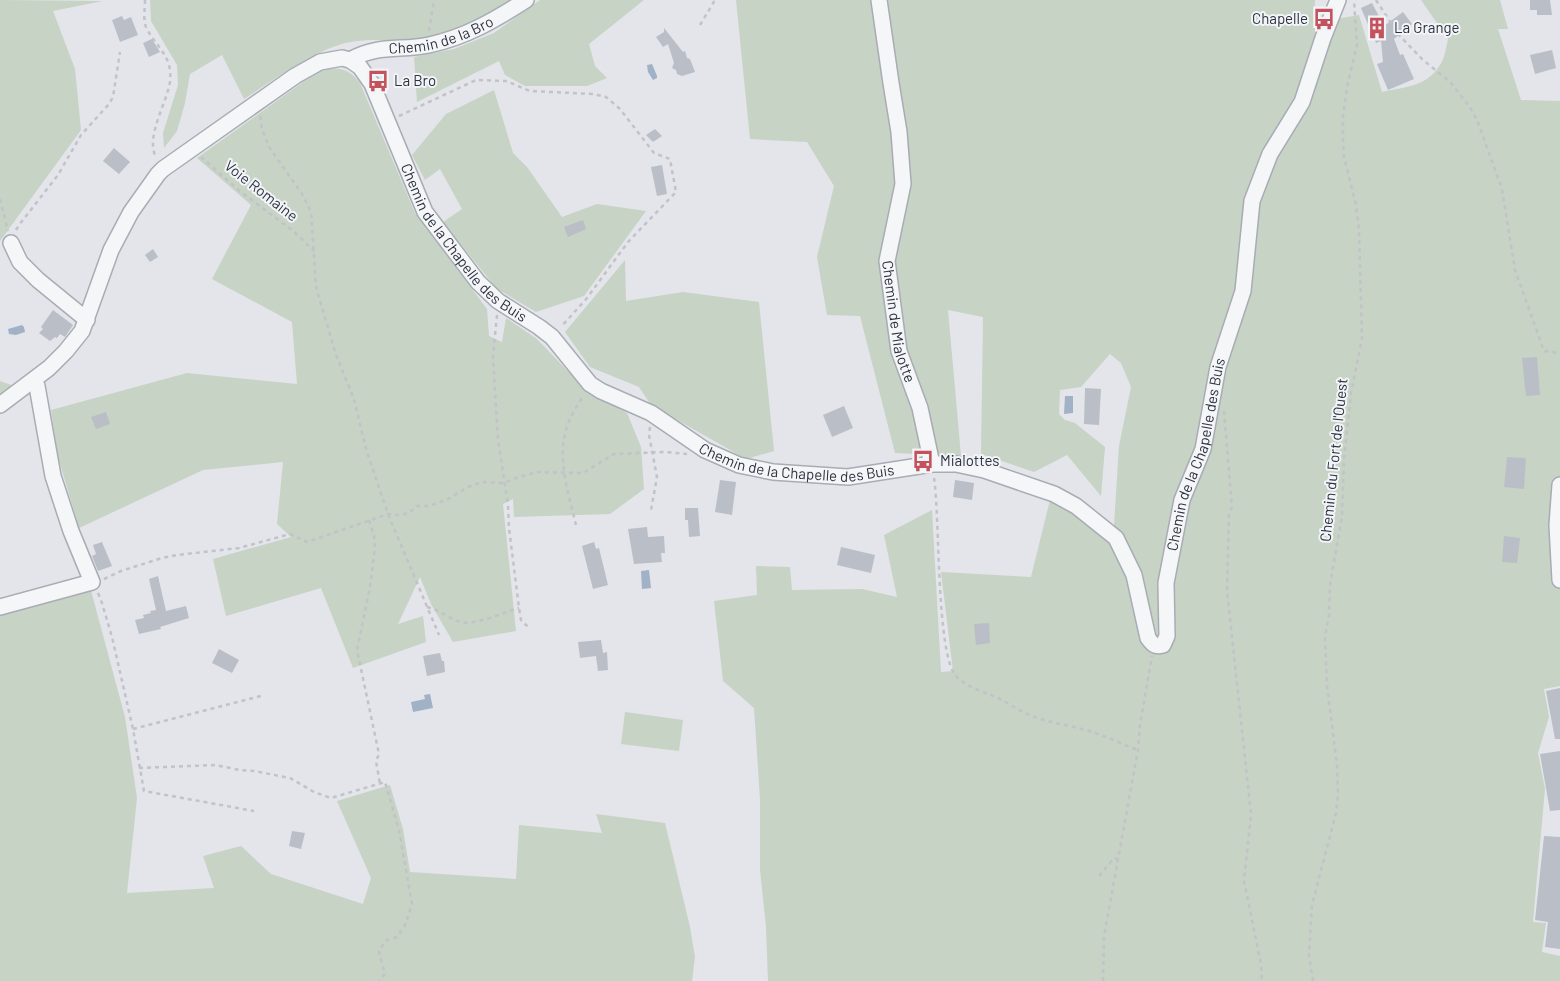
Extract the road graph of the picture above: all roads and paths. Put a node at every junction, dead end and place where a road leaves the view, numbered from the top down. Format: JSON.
{"nodes":[{"id":1,"x":145,"y":0,"type":"edge"},
{"id":2,"x":434,"y":0,"type":"edge"},
{"id":3,"x":526,"y":0,"type":"edge"},
{"id":4,"x":715,"y":0,"type":"edge"},
{"id":5,"x":879,"y":0,"type":"edge"},
{"id":6,"x":1338,"y":0,"type":"edge"},
{"id":7,"x":1354,"y":0,"type":"edge"},
{"id":8,"x":1376,"y":0,"type":"edge"},
{"id":9,"x":700,"y":25,"type":"dead end"},
{"id":10,"x":426,"y":45,"type":"junction"},
{"id":11,"x":120,"y":52,"type":"dead end"},
{"id":12,"x":350,"y":60,"type":"junction"},
{"id":13,"x":258,"y":102,"type":"junction"},
{"id":14,"x":388,"y":121,"type":"junction"},
{"id":15,"x":192,"y":150,"type":"junction"},
{"id":16,"x":163,"y":169,"type":"junction"},
{"id":17,"x":0,"y":199,"type":"edge"},
{"id":18,"x":11,"y":243,"type":"junction"},
{"id":19,"x":315,"y":252,"type":"junction"},
{"id":20,"x":498,"y":301,"type":"junction"},
{"id":21,"x":87,"y":320,"type":"junction"},
{"id":22,"x":552,"y":338,"type":"junction"},
{"id":23,"x":1560,"y":353,"type":"edge"},
{"id":24,"x":34,"y":380,"type":"junction"},
{"id":25,"x":590,"y":384,"type":"junction"},
{"id":26,"x":0,"y":405,"type":"edge"},
{"id":27,"x":1224,"y":411,"type":"dead end"},
{"id":28,"x":651,"y":413,"type":"junction"},
{"id":29,"x":705,"y":450,"type":"junction"},
{"id":30,"x":652,"y":454,"type":"junction"},
{"id":31,"x":932,"y":464,"type":"junction"},
{"id":32,"x":564,"y":472,"type":"junction"},
{"id":33,"x":504,"y":483,"type":"junction"},
{"id":34,"x":1560,"y":485,"type":"edge"},
{"id":35,"x":651,"y":510,"type":"dead end"},
{"id":36,"x":388,"y":514,"type":"junction"},
{"id":37,"x":368,"y":520,"type":"junction"},
{"id":38,"x":576,"y":525,"type":"dead end"},
{"id":39,"x":1560,"y":580,"type":"edge"},
{"id":40,"x":92,"y":582,"type":"junction"},
{"id":41,"x":0,"y":607,"type":"edge"},
{"id":42,"x":427,"y":607,"type":"junction"},
{"id":43,"x":518,"y":608,"type":"junction"},
{"id":44,"x":529,"y":628,"type":"dead end"},
{"id":45,"x":439,"y":635,"type":"dead end"},
{"id":46,"x":1153,"y":645,"type":"junction"},
{"id":47,"x":261,"y":696,"type":"dead end"},
{"id":48,"x":133,"y":729,"type":"junction"},
{"id":49,"x":1138,"y":750,"type":"junction"},
{"id":50,"x":139,"y":768,"type":"junction"},
{"id":51,"x":380,"y":784,"type":"junction"},
{"id":52,"x":254,"y":811,"type":"dead end"},
{"id":53,"x":1118,"y":859,"type":"junction"},
{"id":54,"x":1099,"y":876,"type":"dead end"},
{"id":55,"x":379,"y":981,"type":"edge"},
{"id":56,"x":1103,"y":981,"type":"edge"},
{"id":57,"x":1262,"y":981,"type":"edge"},
{"id":58,"x":1313,"y":981,"type":"edge"}],
"edges":[{"from":1,"to":16,"type":"path"},
{"from":2,"to":10,"type":"path"},
{"from":3,"to":10,"type":"street","name":"Chemin de la Bro"},
{"from":4,"to":9,"type":"path"},
{"from":5,"to":31,"type":"street","name":"Chemin de Mialotte"},
{"from":6,"to":46,"type":"street","name":"Chemin de la Chapelle des Buis"},
{"from":7,"to":58,"type":"path","name":"Chemin du Fort de l'Ouest"},
{"from":8,"to":23,"type":"path"},
{"from":10,"to":12,"type":"street","name":"Chemin de la Bro"},
{"from":11,"to":18,"type":"path"},
{"from":12,"to":13,"type":"street"},
{"from":12,"to":14,"type":"street","name":"Chemin de la Chapelle des Buis"},
{"from":13,"to":15,"type":"street"},
{"from":13,"to":19,"type":"path"},
{"from":14,"to":20,"type":"street","name":"Chemin de la Chapelle des Buis"},
{"from":14,"to":22,"type":"path"},
{"from":15,"to":16,"type":"street"},
{"from":15,"to":19,"type":"path","name":"Voie Romaine"},
{"from":16,"to":21,"type":"street"},
{"from":17,"to":18,"type":"path"},
{"from":18,"to":21,"type":"street"},
{"from":19,"to":36,"type":"path"},
{"from":20,"to":22,"type":"street","name":"Chemin de la Chapelle des Buis"},
{"from":20,"to":33,"type":"path"},
{"from":21,"to":24,"type":"street"},
{"from":22,"to":25,"type":"street","name":"Chemin de la Chapelle des Buis"},
{"from":24,"to":26,"type":"street"},
{"from":24,"to":40,"type":"street"},
{"from":25,"to":28,"type":"street","name":"Chemin de la Chapelle des Buis"},
{"from":25,"to":32,"type":"path"},
{"from":27,"to":57,"type":"path"},
{"from":28,"to":29,"type":"street","name":"Chemin de la Chapelle des Buis"},
{"from":28,"to":30,"type":"path"},
{"from":29,"to":30,"type":"path"},
{"from":29,"to":31,"type":"street","name":"Chemin de la Chapelle des Buis"},
{"from":30,"to":32,"type":"path"},
{"from":30,"to":35,"type":"path"},
{"from":31,"to":46,"type":"street","name":"Chemin de la Chapelle des Buis"},
{"from":31,"to":49,"type":"path"},
{"from":32,"to":33,"type":"path"},
{"from":32,"to":38,"type":"path"},
{"from":33,"to":36,"type":"path"},
{"from":33,"to":43,"type":"path"},
{"from":34,"to":39,"type":"street"},
{"from":36,"to":37,"type":"path"},
{"from":36,"to":42,"type":"path"},
{"from":37,"to":40,"type":"path"},
{"from":37,"to":51,"type":"path"},
{"from":40,"to":41,"type":"street"},
{"from":40,"to":48,"type":"path"},
{"from":42,"to":43,"type":"path"},
{"from":42,"to":45,"type":"path"},
{"from":43,"to":44,"type":"path"},
{"from":46,"to":49,"type":"path"},
{"from":47,"to":48,"type":"path"},
{"from":48,"to":50,"type":"path"},
{"from":49,"to":53,"type":"path"},
{"from":50,"to":51,"type":"path"},
{"from":50,"to":52,"type":"path"},
{"from":51,"to":55,"type":"path"},
{"from":53,"to":54,"type":"path"},
{"from":53,"to":56,"type":"path"}]}
